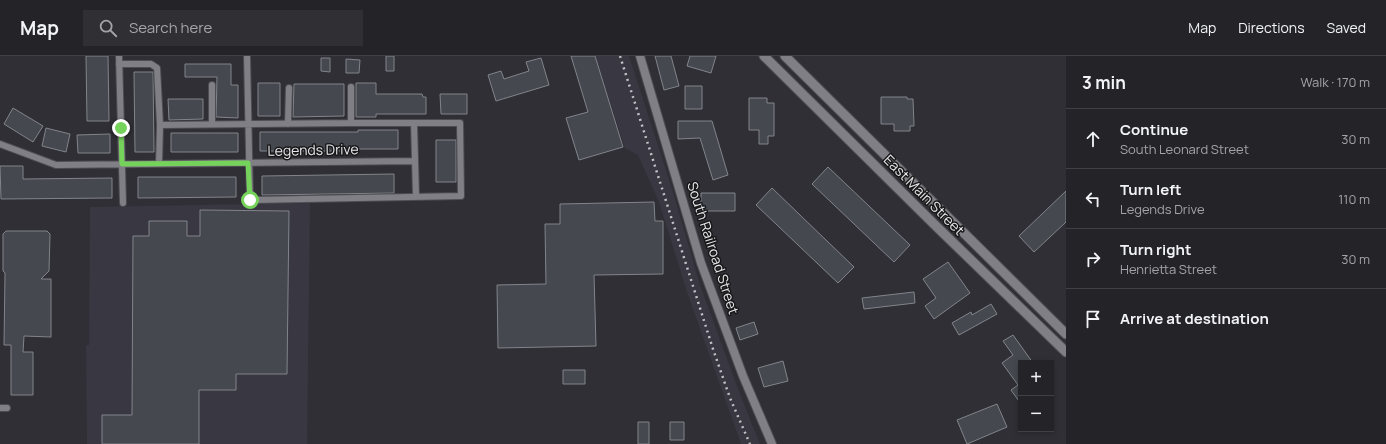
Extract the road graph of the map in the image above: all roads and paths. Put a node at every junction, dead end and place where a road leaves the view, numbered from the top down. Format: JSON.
{"nodes":[{"id":1,"x":119,"y":56,"type":"edge"},
{"id":2,"x":248,"y":56,"type":"edge"},
{"id":3,"x":640,"y":56,"type":"edge"},
{"id":4,"x":764,"y":56,"type":"edge"},
{"id":5,"x":785,"y":56,"type":"edge"},
{"id":6,"x":119,"y":64,"type":"junction"},
{"id":7,"x":212,"y":85,"type":"dead end"},
{"id":8,"x":289,"y":88,"type":"dead end"},
{"id":9,"x":351,"y":88,"type":"dead end"},
{"id":10,"x":826,"y":97,"type":"junction"},
{"id":11,"x":816,"y":107,"type":"junction"},
{"id":12,"x":351,"y":123,"type":"junction"},
{"id":13,"x":414,"y":123,"type":"junction"},
{"id":14,"x":212,"y":124,"type":"junction"},
{"id":15,"x":248,"y":124,"type":"junction"},
{"id":16,"x":288,"y":124,"type":"junction"},
{"id":17,"x":160,"y":125,"type":"junction"},
{"id":18,"x":0,"y":144,"type":"edge"},
{"id":19,"x":415,"y":161,"type":"junction"},
{"id":20,"x":248,"y":163,"type":"junction"},
{"id":21,"x":122,"y":164,"type":"junction"},
{"id":22,"x":159,"y":164,"type":"junction"},
{"id":23,"x":416,"y":196,"type":"junction"},
{"id":24,"x":123,"y":203,"type":"dead end"},
{"id":25,"x":948,"y":217,"type":"junction"},
{"id":26,"x":937,"y":228,"type":"junction"},
{"id":27,"x":1026,"y":293,"type":"junction"},
{"id":28,"x":1017,"y":304,"type":"junction"},
{"id":29,"x":1066,"y":334,"type":"edge"},
{"id":30,"x":1066,"y":352,"type":"edge"},
{"id":31,"x":0,"y":408,"type":"edge"},
{"id":32,"x":7,"y":408,"type":"dead end"},
{"id":33,"x":772,"y":444,"type":"edge"}],
"edges":[{"from":1,"to":6,"type":"street"},
{"from":2,"to":15,"type":"street"},
{"from":3,"to":33,"type":"street","name":"South Railroad Street"},
{"from":4,"to":11,"type":"main road","name":"East Main Street"},
{"from":5,"to":10,"type":"main road","name":"East Main Street"},
{"from":6,"to":17,"type":"street"},
{"from":6,"to":21,"type":"street"},
{"from":7,"to":14,"type":"street"},
{"from":8,"to":16,"type":"street"},
{"from":9,"to":12,"type":"street"},
{"from":10,"to":11,"type":"main road"},
{"from":10,"to":25,"type":"main road","name":"East Main Street"},
{"from":11,"to":26,"type":"main road","name":"East Main Street"},
{"from":12,"to":13,"type":"street"},
{"from":12,"to":16,"type":"street"},
{"from":13,"to":19,"type":"street"},
{"from":13,"to":23,"type":"street"},
{"from":14,"to":15,"type":"street"},
{"from":14,"to":17,"type":"street"},
{"from":15,"to":16,"type":"street"},
{"from":15,"to":20,"type":"street"},
{"from":17,"to":22,"type":"street"},
{"from":18,"to":21,"type":"street","name":"Legends Drive"},
{"from":19,"to":20,"type":"street","name":"Legends Drive"},
{"from":19,"to":23,"type":"street"},
{"from":20,"to":22,"type":"street","name":"Legends Drive"},
{"from":20,"to":23,"type":"street"},
{"from":21,"to":22,"type":"street","name":"Legends Drive"},
{"from":21,"to":24,"type":"street"},
{"from":25,"to":26,"type":"main road"},
{"from":25,"to":27,"type":"main road","name":"East Main Street"},
{"from":26,"to":28,"type":"main road","name":"East Main Street"},
{"from":27,"to":28,"type":"main road"},
{"from":27,"to":29,"type":"main road","name":"East Main Street"},
{"from":28,"to":30,"type":"main road","name":"East Main Street"},
{"from":31,"to":32,"type":"street"}]}
